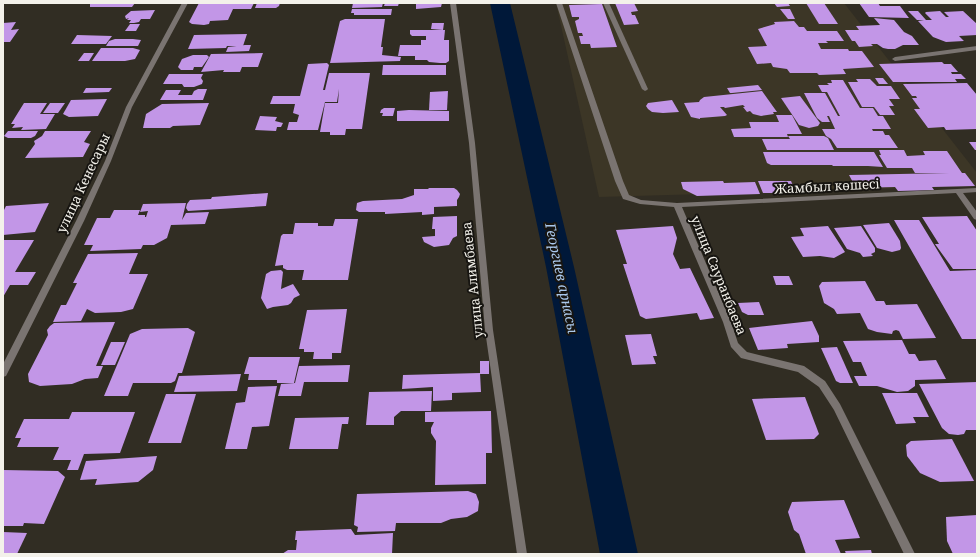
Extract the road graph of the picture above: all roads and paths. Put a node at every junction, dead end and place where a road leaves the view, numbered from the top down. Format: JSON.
{"nodes":[{"id":1,"x":185,"y":3,"type":"edge"},
{"id":2,"x":453,"y":3,"type":"edge"},
{"id":3,"x":559,"y":3,"type":"edge"},
{"id":4,"x":606,"y":3,"type":"edge"},
{"id":5,"x":977,"y":48,"type":"edge"},
{"id":6,"x":896,"y":59,"type":"dead end"},
{"id":7,"x":645,"y":88,"type":"dead end"},
{"id":8,"x":977,"y":190,"type":"edge"},
{"id":9,"x":958,"y":192,"type":"junction"},
{"id":10,"x":677,"y":205,"type":"junction"},
{"id":11,"x":977,"y":217,"type":"edge"},
{"id":12,"x":3,"y":373,"type":"edge"},
{"id":13,"x":522,"y":554,"type":"edge"},
{"id":14,"x":910,"y":554,"type":"edge"}],
"edges":[{"from":1,"to":12,"type":"street","name":"улица Кенесары"},
{"from":2,"to":13,"type":"street","name":"улица Алимбаева"},
{"from":3,"to":10,"type":"street","name":"улица Сауранбаева"},
{"from":4,"to":7,"type":"street"},
{"from":5,"to":6,"type":"street"},
{"from":8,"to":9,"type":"street","name":"Жамбыл көшесі"},
{"from":9,"to":10,"type":"street","name":"Жамбыл көшесі"},
{"from":9,"to":11,"type":"street"},
{"from":10,"to":14,"type":"street","name":"улица Сауранбаева"}]}
